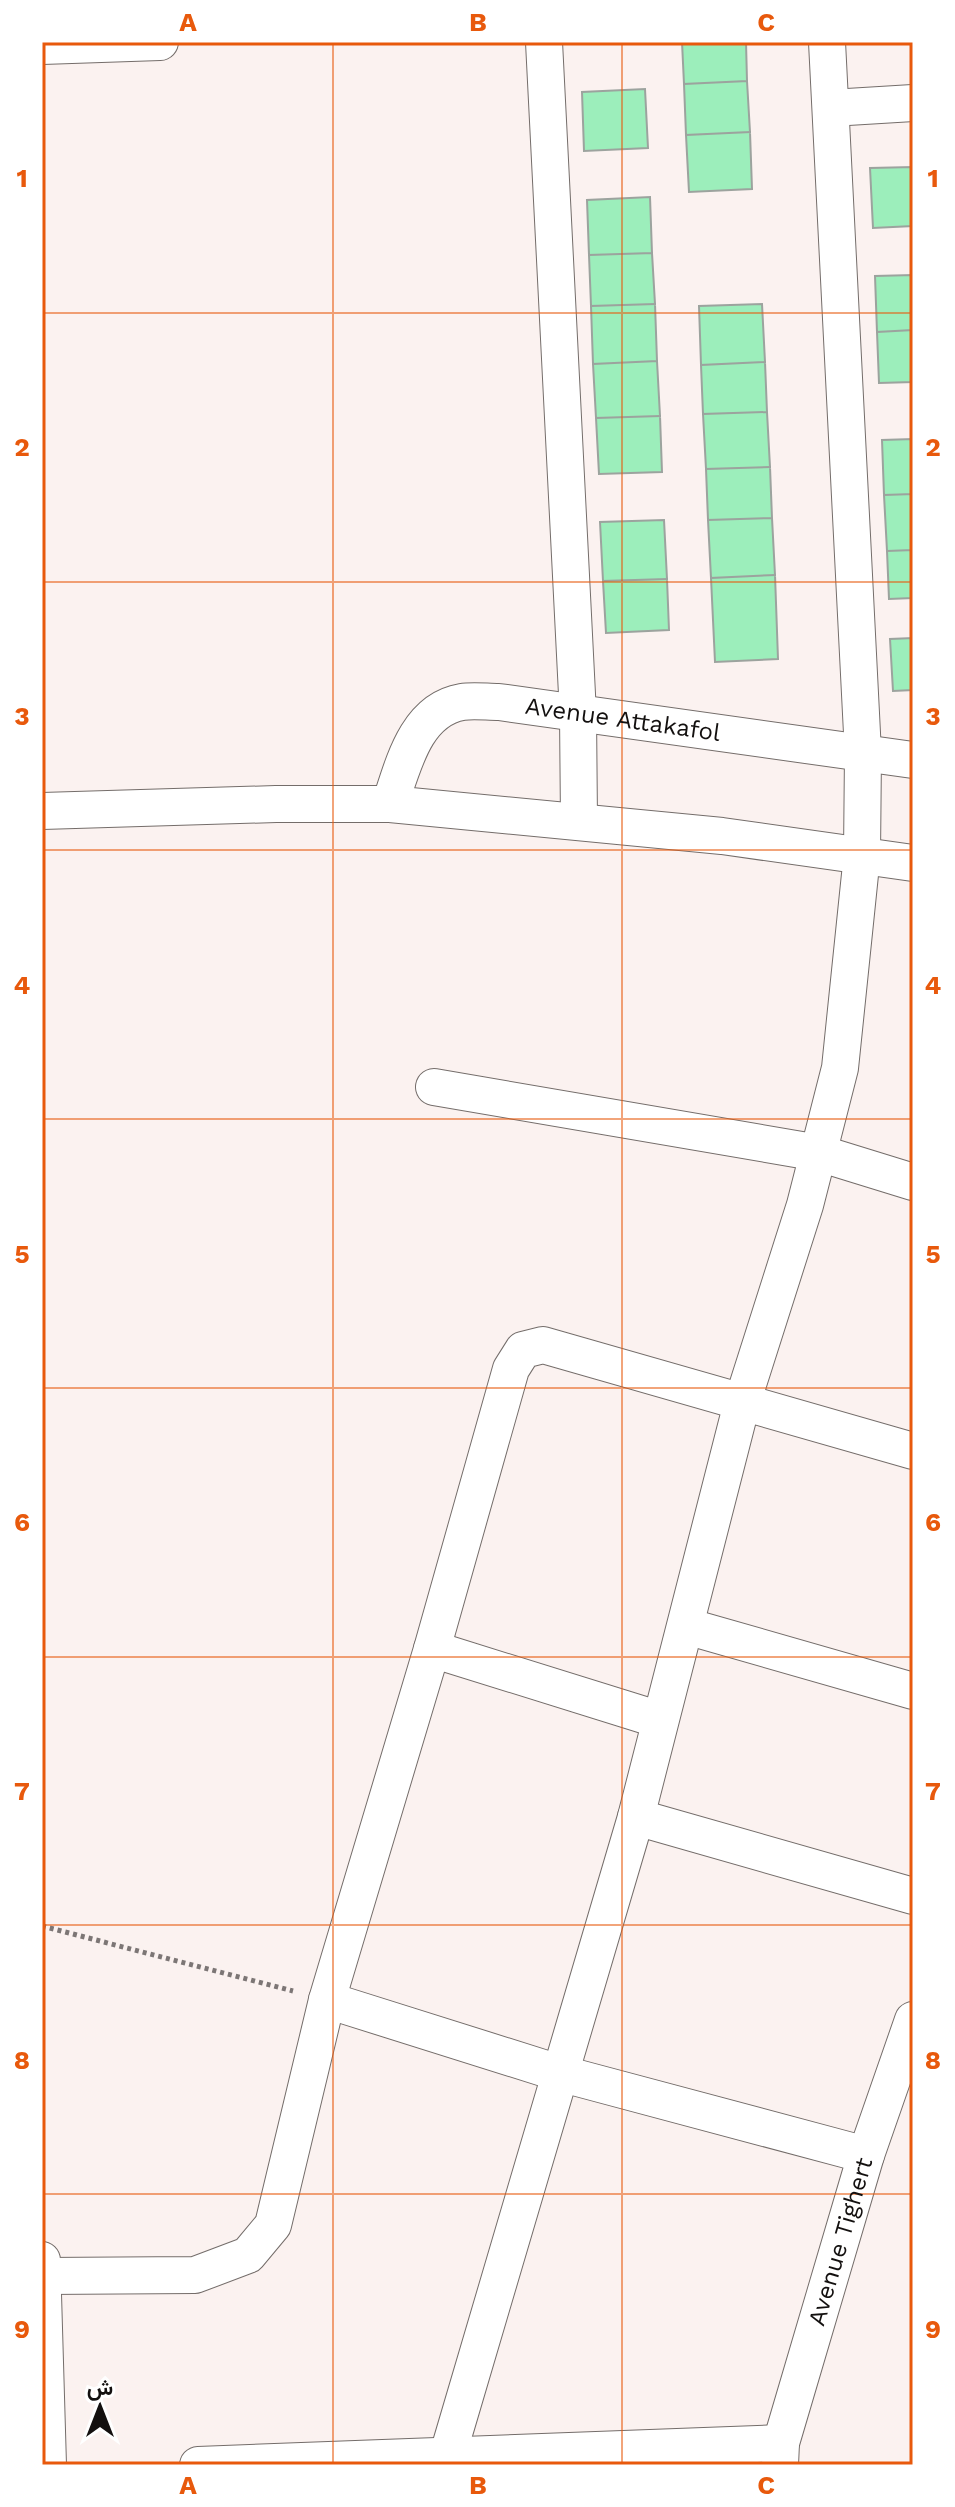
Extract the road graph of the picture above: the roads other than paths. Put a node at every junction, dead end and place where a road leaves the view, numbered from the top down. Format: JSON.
{"nodes":[{"id":1,"x":160,"y":42,"type":"edge"},
{"id":2,"x":544,"y":42,"type":"edge"},
{"id":3,"x":827,"y":42,"type":"edge"},
{"id":4,"x":42,"y":46,"type":"edge"},
{"id":5,"x":913,"y":103,"type":"edge"},
{"id":6,"x":831,"y":108,"type":"junction"},
{"id":7,"x":578,"y":714,"type":"junction"},
{"id":8,"x":863,"y":753,"type":"junction"},
{"id":9,"x":913,"y":760,"type":"edge"},
{"id":10,"x":390,"y":804,"type":"junction"},
{"id":11,"x":42,"y":811,"type":"edge"},
{"id":12,"x":579,"y":821,"type":"junction"},
{"id":13,"x":862,"y":855,"type":"junction"},
{"id":14,"x":913,"y":863,"type":"edge"},
{"id":15,"x":434,"y":1087,"type":"dead end"},
{"id":16,"x":819,"y":1153,"type":"junction"},
{"id":17,"x":913,"y":1182,"type":"edge"},
{"id":18,"x":742,"y":1403,"type":"junction"},
{"id":19,"x":913,"y":1451,"type":"edge"},
{"id":20,"x":686,"y":1626,"type":"junction"},
{"id":21,"x":432,"y":1649,"type":"junction"},
{"id":22,"x":913,"y":1691,"type":"edge"},
{"id":23,"x":660,"y":1720,"type":"junction"},
{"id":24,"x":636,"y":1817,"type":"junction"},
{"id":25,"x":913,"y":1896,"type":"edge"},
{"id":26,"x":327,"y":2000,"type":"junction"},
{"id":27,"x":913,"y":2020,"type":"edge"},
{"id":28,"x":559,"y":2073,"type":"junction"},
{"id":29,"x":866,"y":2155,"type":"junction"},
{"id":30,"x":43,"y":2268,"type":"edge"},
{"id":31,"x":448,"y":2454,"type":"junction"},
{"id":32,"x":781,"y":2454,"type":"edge"},
{"id":33,"x":518,"y":2459,"type":"edge"},
{"id":34,"x":48,"y":2465,"type":"edge"},
{"id":35,"x":198,"y":2465,"type":"edge"}],
"edges":[{"from":1,"to":4,"type":"street"},
{"from":2,"to":7,"type":"street"},
{"from":3,"to":6,"type":"street"},
{"from":5,"to":6,"type":"street"},
{"from":6,"to":8,"type":"street"},
{"from":7,"to":8,"type":"street","name":"Avenue Attakafol"},
{"from":7,"to":10,"type":"street","name":"Avenue Attakafol"},
{"from":7,"to":12,"type":"street"},
{"from":8,"to":9,"type":"street","name":"Avenue Attakafol"},
{"from":8,"to":13,"type":"street"},
{"from":10,"to":11,"type":"street"},
{"from":10,"to":12,"type":"street"},
{"from":12,"to":13,"type":"street"},
{"from":13,"to":14,"type":"street"},
{"from":13,"to":16,"type":"street"},
{"from":15,"to":16,"type":"street"},
{"from":16,"to":17,"type":"street"},
{"from":16,"to":18,"type":"street"},
{"from":18,"to":19,"type":"street"},
{"from":18,"to":20,"type":"street"},
{"from":18,"to":21,"type":"street"},
{"from":20,"to":22,"type":"street"},
{"from":20,"to":23,"type":"street"},
{"from":21,"to":23,"type":"street"},
{"from":21,"to":26,"type":"street"},
{"from":23,"to":24,"type":"street"},
{"from":24,"to":25,"type":"street"},
{"from":24,"to":28,"type":"street"},
{"from":26,"to":28,"type":"street"},
{"from":26,"to":30,"type":"street"},
{"from":27,"to":29,"type":"street","name":"Avenue Tighert"},
{"from":28,"to":29,"type":"street"},
{"from":28,"to":31,"type":"street"},
{"from":29,"to":32,"type":"street","name":"Avenue Tighert"},
{"from":30,"to":34,"type":"street"},
{"from":31,"to":33,"type":"street"},
{"from":31,"to":35,"type":"street"},
{"from":32,"to":33,"type":"street"}]}
